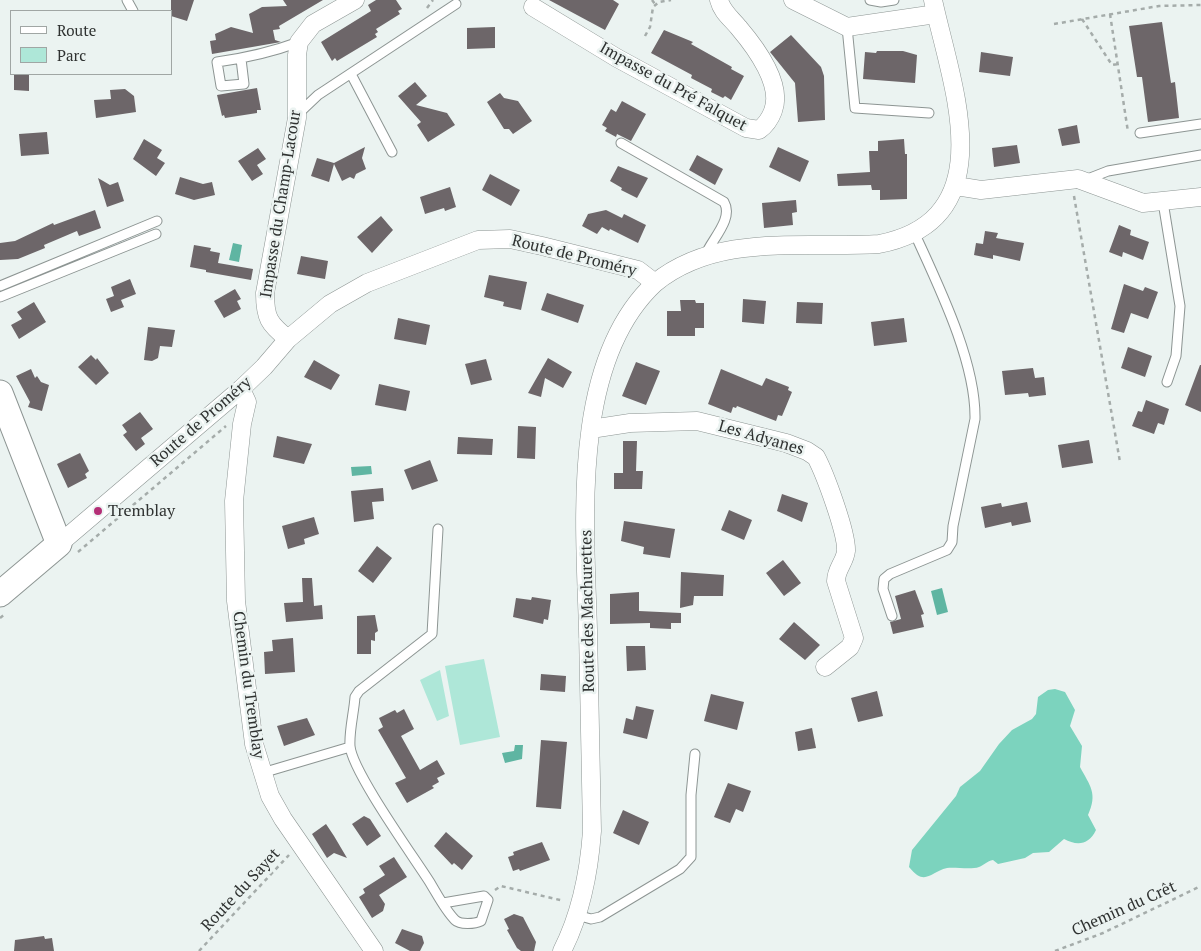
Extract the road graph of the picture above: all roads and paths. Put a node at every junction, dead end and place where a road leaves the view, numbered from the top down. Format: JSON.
{"nodes":[{"id":1,"x":355,"y":0,"type":"edge"},
{"id":2,"x":652,"y":0,"type":"edge"},
{"id":3,"x":671,"y":0,"type":"edge"},
{"id":4,"x":719,"y":0,"type":"edge"},
{"id":5,"x":793,"y":0,"type":"edge"},
{"id":6,"x":870,"y":0,"type":"edge"},
{"id":7,"x":894,"y":0,"type":"edge"},
{"id":8,"x":1159,"y":0,"type":"edge"},
{"id":9,"x":456,"y":4,"type":"dead end"},
{"id":10,"x":655,"y":4,"type":"junction"},
{"id":11,"x":1201,"y":5,"type":"edge"},
{"id":12,"x":1160,"y":6,"type":"junction"},
{"id":13,"x":533,"y":7,"type":"dead end"},
{"id":14,"x":935,"y":7,"type":"edge"},
{"id":15,"x":1110,"y":14,"type":"junction"},
{"id":16,"x":1082,"y":19,"type":"junction"},
{"id":17,"x":1054,"y":24,"type":"dead end"},
{"id":18,"x":847,"y":27,"type":"junction"},
{"id":19,"x":646,"y":36,"type":"dead end"},
{"id":20,"x":299,"y":42,"type":"junction"},
{"id":21,"x":241,"y":58,"type":"dead end"},
{"id":22,"x":1118,"y":64,"type":"junction"},
{"id":23,"x":351,"y":74,"type":"junction"},
{"id":24,"x":929,"y":112,"type":"dead end"},
{"id":25,"x":297,"y":118,"type":"junction"},
{"id":26,"x":1201,"y":124,"type":"edge"},
{"id":27,"x":1140,"y":133,"type":"joint"},
{"id":28,"x":621,"y":143,"type":"dead end"},
{"id":29,"x":392,"y":152,"type":"dead end"},
{"id":30,"x":1201,"y":154,"type":"edge"},
{"id":31,"x":1078,"y":180,"type":"junction"},
{"id":32,"x":956,"y":186,"type":"junction"},
{"id":33,"x":1201,"y":197,"type":"edge"},
{"id":34,"x":1163,"y":202,"type":"junction"},
{"id":35,"x":157,"y":221,"type":"dead end"},
{"id":36,"x":914,"y":232,"type":"junction"},
{"id":37,"x":156,"y":234,"type":"dead end"},
{"id":38,"x":704,"y":256,"type":"junction"},
{"id":39,"x":655,"y":283,"type":"junction"},
{"id":40,"x":0,"y":286,"type":"edge"},
{"id":41,"x":0,"y":297,"type":"edge"},
{"id":42,"x":288,"y":339,"type":"junction"},
{"id":43,"x":1167,"y":382,"type":"dead end"},
{"id":44,"x":240,"y":389,"type":"junction"},
{"id":45,"x":0,"y":393,"type":"edge"},
{"id":46,"x":242,"y":424,"type":"junction"},
{"id":47,"x":591,"y":429,"type":"junction"},
{"id":48,"x":1120,"y":462,"type":"dead end"},
{"id":49,"x":438,"y":529,"type":"dead end"},
{"id":50,"x":68,"y":548,"type":"junction"},
{"id":51,"x":3,"y":604,"type":"edge"},
{"id":52,"x":892,"y":616,"type":"dead end"},
{"id":53,"x":0,"y":618,"type":"edge"},
{"id":54,"x":824,"y":667,"type":"dead end"},
{"id":55,"x":350,"y":747,"type":"junction"},
{"id":56,"x":695,"y":754,"type":"dead end"},
{"id":57,"x":262,"y":773,"type":"junction"},
{"id":58,"x":299,"y":844,"type":"junction"},
{"id":59,"x":1201,"y":886,"type":"edge"},
{"id":60,"x":484,"y":896,"type":"junction"},
{"id":61,"x":443,"y":903,"type":"junction"},
{"id":62,"x":578,"y":910,"type":"junction"},
{"id":63,"x":199,"y":951,"type":"edge"},
{"id":64,"x":374,"y":951,"type":"edge"},
{"id":65,"x":562,"y":951,"type":"edge"},
{"id":66,"x":1055,"y":951,"type":"edge"}],
"edges":[{"from":1,"to":20,"type":"street"},
{"from":2,"to":10,"type":"path"},
{"from":3,"to":10,"type":"path"},
{"from":4,"to":13,"type":"street","name":"Impasse du Pré Falquet"},
{"from":5,"to":18,"type":"street"},
{"from":6,"to":7,"type":"lane"},
{"from":8,"to":12,"type":"path"},
{"from":9,"to":23,"type":"lane"},
{"from":10,"to":19,"type":"path"},
{"from":11,"to":12,"type":"path"},
{"from":12,"to":15,"type":"path"},
{"from":14,"to":18,"type":"street"},
{"from":14,"to":32,"type":"street","name":"Route de Proméry"},
{"from":15,"to":16,"type":"path"},
{"from":15,"to":22,"type":"path"},
{"from":16,"to":17,"type":"path"},
{"from":16,"to":22,"type":"path"},
{"from":18,"to":24,"type":"lane"},
{"from":20,"to":21,"type":"lane"},
{"from":20,"to":25,"type":"street","name":"Impasse du Champ-Lacour"},
{"from":22,"to":27,"type":"path"},
{"from":23,"to":25,"type":"lane"},
{"from":23,"to":29,"type":"lane"},
{"from":25,"to":42,"type":"street","name":"Impasse du Champ-Lacour"},
{"from":26,"to":27,"type":"lane"},
{"from":28,"to":38,"type":"lane"},
{"from":30,"to":31,"type":"lane"},
{"from":31,"to":32,"type":"street"},
{"from":31,"to":34,"type":"street"},
{"from":31,"to":48,"type":"path"},
{"from":32,"to":36,"type":"street","name":"Route de Proméry"},
{"from":33,"to":34,"type":"street"},
{"from":34,"to":43,"type":"lane"},
{"from":35,"to":40,"type":"lane"},
{"from":36,"to":38,"type":"street","name":"Route de Proméry"},
{"from":36,"to":52,"type":"lane"},
{"from":37,"to":41,"type":"lane"},
{"from":38,"to":39,"type":"street","name":"Route de Proméry"},
{"from":39,"to":42,"type":"street","name":"Route de Proméry"},
{"from":39,"to":47,"type":"street","name":"Route des Machurettes"},
{"from":42,"to":44,"type":"street","name":"Route de Proméry"},
{"from":44,"to":46,"type":"street","name":"Chemin du Tremblay"},
{"from":44,"to":50,"type":"street","name":"Route de Proméry"},
{"from":45,"to":50,"type":"street"},
{"from":46,"to":50,"type":"path"},
{"from":46,"to":57,"type":"street","name":"Chemin du Tremblay"},
{"from":47,"to":54,"type":"street","name":"Les Adyanes"},
{"from":47,"to":62,"type":"street","name":"Route des Machurettes"},
{"from":49,"to":55,"type":"lane"},
{"from":50,"to":51,"type":"street","name":"Route de Proméry"},
{"from":51,"to":53,"type":"path"},
{"from":55,"to":57,"type":"lane"},
{"from":55,"to":61,"type":"lane"},
{"from":56,"to":62,"type":"lane"},
{"from":57,"to":58,"type":"street","name":"Chemin du Tremblay"},
{"from":58,"to":63,"type":"path","name":"Route du Sayet"},
{"from":58,"to":64,"type":"street","name":"Chemin du Tremblay"},
{"from":59,"to":66,"type":"path","name":"Chemin du Crêt"},
{"from":60,"to":61,"type":"lane"},
{"from":60,"to":61,"type":"lane"},
{"from":60,"to":62,"type":"path"},
{"from":62,"to":65,"type":"street","name":"Route des Machurettes"}]}
